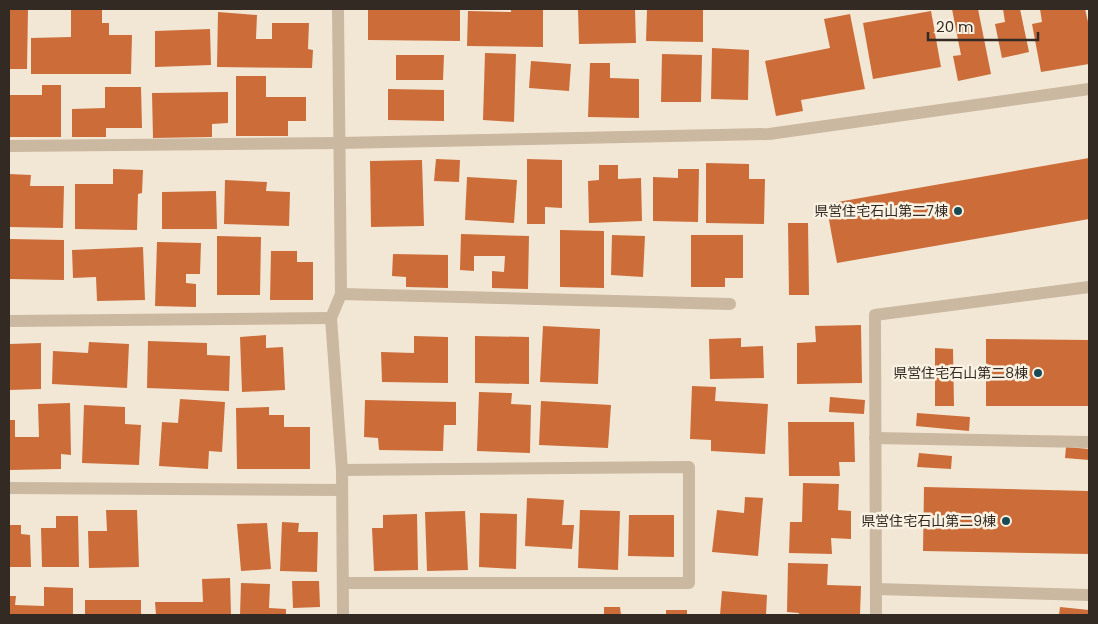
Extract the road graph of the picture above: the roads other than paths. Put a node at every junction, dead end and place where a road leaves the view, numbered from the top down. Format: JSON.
{"nodes":[{"id":1,"x":338,"y":9,"type":"edge"},
{"id":2,"x":1089,"y":89,"type":"edge"},
{"id":3,"x":339,"y":143,"type":"junction"},
{"id":4,"x":9,"y":146,"type":"edge"},
{"id":5,"x":1089,"y":287,"type":"edge"},
{"id":6,"x":341,"y":294,"type":"junction"},
{"id":7,"x":730,"y":304,"type":"dead end"},
{"id":8,"x":331,"y":318,"type":"junction"},
{"id":9,"x":9,"y":320,"type":"edge"},
{"id":10,"x":875,"y":438,"type":"junction"},
{"id":11,"x":1089,"y":442,"type":"edge"},
{"id":12,"x":342,"y":470,"type":"junction"},
{"id":13,"x":9,"y":488,"type":"edge"},
{"id":14,"x":342,"y":490,"type":"junction"},
{"id":15,"x":342,"y":583,"type":"junction"},
{"id":16,"x":876,"y":589,"type":"junction"},
{"id":17,"x":1089,"y":594,"type":"edge"},
{"id":18,"x":343,"y":615,"type":"edge"},
{"id":19,"x":876,"y":615,"type":"edge"}],
"edges":[{"from":1,"to":3,"type":"street"},
{"from":2,"to":3,"type":"street"},
{"from":3,"to":4,"type":"street"},
{"from":3,"to":6,"type":"street"},
{"from":5,"to":10,"type":"street"},
{"from":6,"to":7,"type":"street"},
{"from":6,"to":8,"type":"street"},
{"from":8,"to":9,"type":"street"},
{"from":8,"to":12,"type":"street"},
{"from":10,"to":11,"type":"street"},
{"from":10,"to":16,"type":"street"},
{"from":12,"to":14,"type":"street"},
{"from":12,"to":15,"type":"street"},
{"from":13,"to":14,"type":"street"},
{"from":14,"to":15,"type":"street"},
{"from":15,"to":18,"type":"street"},
{"from":16,"to":17,"type":"street"},
{"from":16,"to":19,"type":"street"}]}
